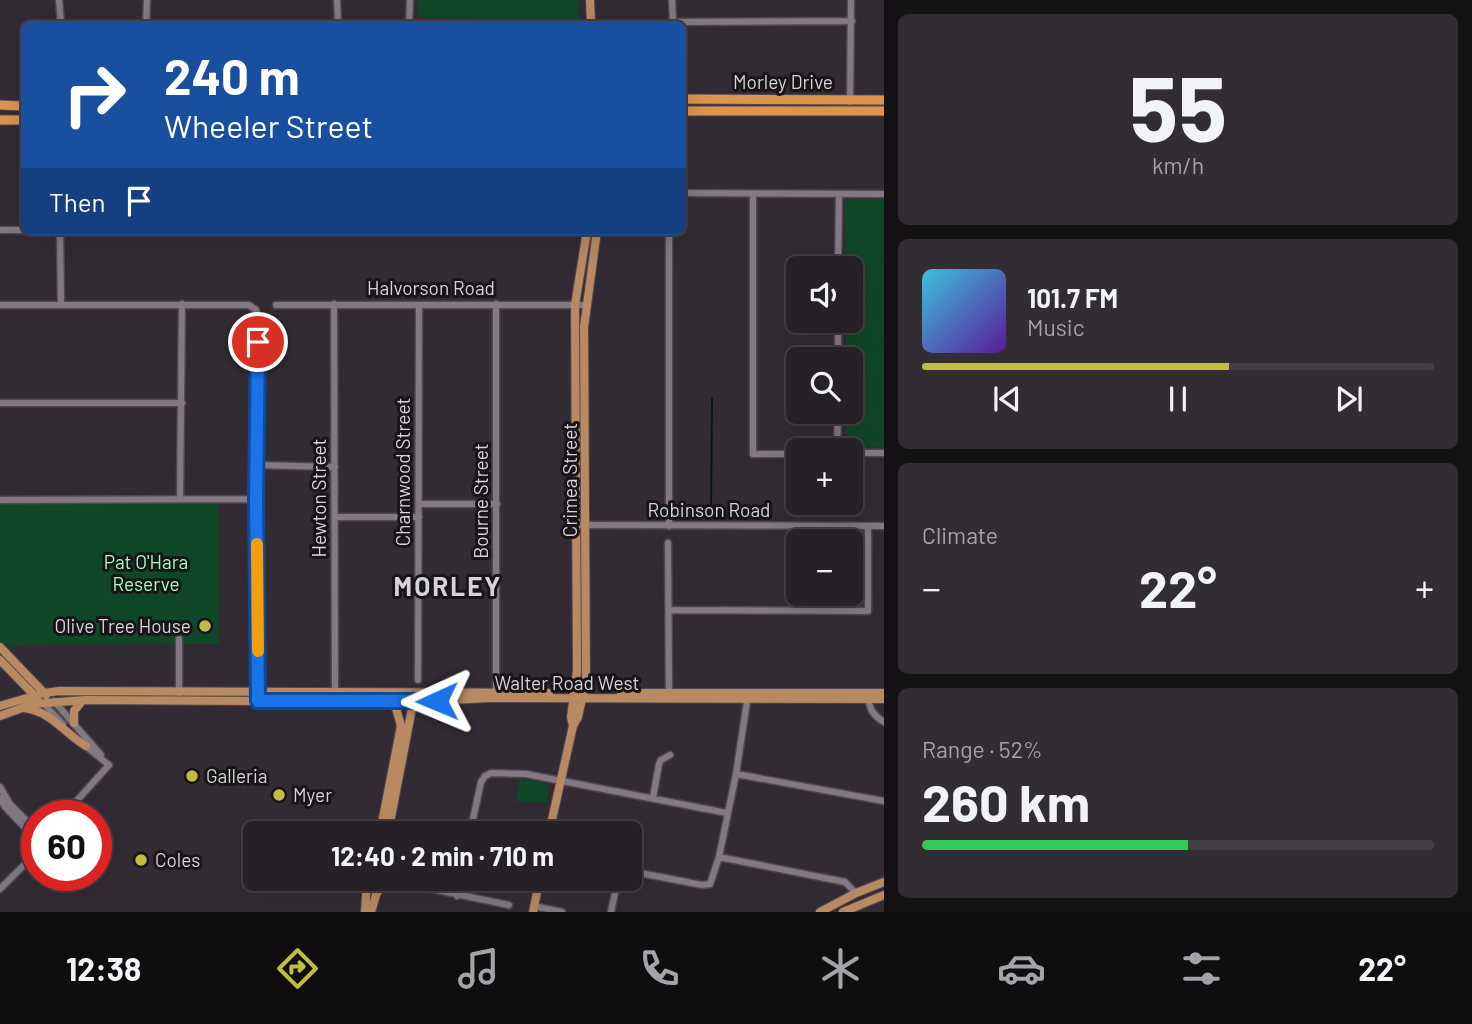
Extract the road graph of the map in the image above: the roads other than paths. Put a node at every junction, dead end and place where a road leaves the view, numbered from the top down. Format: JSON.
{"nodes":[{"id":1,"x":59,"y":0,"type":"edge"},
{"id":2,"x":147,"y":0,"type":"edge"},
{"id":3,"x":337,"y":0,"type":"edge"},
{"id":4,"x":410,"y":0,"type":"edge"},
{"id":5,"x":590,"y":0,"type":"edge"},
{"id":6,"x":672,"y":0,"type":"edge"},
{"id":7,"x":851,"y":0,"type":"edge"},
{"id":8,"x":61,"y":21,"type":"edge"},
{"id":9,"x":146,"y":21,"type":"edge"},
{"id":10,"x":338,"y":21,"type":"edge"},
{"id":11,"x":409,"y":21,"type":"edge"},
{"id":12,"x":591,"y":21,"type":"edge"},
{"id":13,"x":673,"y":21,"type":"edge"},
{"id":14,"x":852,"y":21,"type":"junction"},
{"id":15,"x":686,"y":22,"type":"edge"},
{"id":16,"x":686,"y":99,"type":"edge"},
{"id":17,"x":850,"y":100,"type":"junction"},
{"id":18,"x":884,"y":100,"type":"edge"},
{"id":19,"x":0,"y":106,"type":"edge"},
{"id":20,"x":21,"y":106,"type":"edge"},
{"id":21,"x":686,"y":111,"type":"edge"},
{"id":22,"x":850,"y":111,"type":"junction"},
{"id":23,"x":884,"y":111,"type":"edge"},
{"id":24,"x":0,"y":120,"type":"edge"},
{"id":25,"x":21,"y":120,"type":"edge"},
{"id":26,"x":686,"y":193,"type":"edge"},
{"id":27,"x":753,"y":194,"type":"junction"},
{"id":28,"x":884,"y":194,"type":"edge"},
{"id":29,"x":839,"y":195,"type":"junction"},
{"id":30,"x":21,"y":229,"type":"edge"},
{"id":31,"x":0,"y":230,"type":"edge"},
{"id":32,"x":60,"y":235,"type":"edge"},
{"id":33,"x":586,"y":235,"type":"edge"},
{"id":34,"x":596,"y":235,"type":"edge"},
{"id":35,"x":669,"y":235,"type":"edge"},
{"id":36,"x":838,"y":256,"type":"edge"},
{"id":37,"x":61,"y":304,"type":"junction"},
{"id":38,"x":182,"y":304,"type":"junction"},
{"id":39,"x":334,"y":304,"type":"junction"},
{"id":40,"x":496,"y":304,"type":"junction"},
{"id":41,"x":0,"y":305,"type":"edge"},
{"id":42,"x":276,"y":305,"type":"dead end"},
{"id":43,"x":419,"y":305,"type":"junction"},
{"id":44,"x":575,"y":305,"type":"junction"},
{"id":45,"x":586,"y":305,"type":"junction"},
{"id":46,"x":0,"y":403,"type":"edge"},
{"id":47,"x":182,"y":403,"type":"junction"},
{"id":48,"x":863,"y":453,"type":"edge"},
{"id":49,"x":884,"y":453,"type":"edge"},
{"id":50,"x":786,"y":454,"type":"edge"},
{"id":51,"x":257,"y":466,"type":"junction"},
{"id":52,"x":335,"y":467,"type":"junction"},
{"id":53,"x":180,"y":499,"type":"junction"},
{"id":54,"x":256,"y":499,"type":"junction"},
{"id":55,"x":0,"y":500,"type":"edge"},
{"id":56,"x":419,"y":504,"type":"junction"},
{"id":57,"x":497,"y":504,"type":"junction"},
{"id":58,"x":335,"y":517,"type":"junction"},
{"id":59,"x":419,"y":517,"type":"junction"},
{"id":60,"x":576,"y":526,"type":"junction"},
{"id":61,"x":586,"y":526,"type":"junction"},
{"id":62,"x":668,"y":526,"type":"junction"},
{"id":63,"x":884,"y":526,"type":"edge"},
{"id":64,"x":868,"y":527,"type":"junction"},
{"id":65,"x":668,"y":543,"type":"dead end"},
{"id":66,"x":669,"y":610,"type":"junction"},
{"id":67,"x":179,"y":639,"type":"dead end"},
{"id":68,"x":0,"y":647,"type":"edge"},
{"id":69,"x":0,"y":660,"type":"edge"},
{"id":70,"x":19,"y":680,"type":"junction"},
{"id":71,"x":418,"y":680,"type":"dead end"},
{"id":72,"x":335,"y":693,"type":"junction"},
{"id":73,"x":884,"y":693,"type":"edge"},
{"id":74,"x":39,"y":694,"type":"junction"},
{"id":75,"x":496,"y":695,"type":"junction"},
{"id":76,"x":579,"y":695,"type":"junction"},
{"id":77,"x":669,"y":695,"type":"junction"},
{"id":78,"x":179,"y":696,"type":"junction"},
{"id":79,"x":748,"y":696,"type":"junction"},
{"id":80,"x":868,"y":696,"type":"junction"},
{"id":81,"x":258,"y":697,"type":"junction"},
{"id":82,"x":410,"y":697,"type":"junction"},
{"id":83,"x":884,"y":699,"type":"edge"},
{"id":84,"x":85,"y":700,"type":"junction"},
{"id":85,"x":14,"y":701,"type":"junction"},
{"id":86,"x":54,"y":701,"type":"junction"},
{"id":87,"x":384,"y":701,"type":"junction"},
{"id":88,"x":42,"y":702,"type":"junction"},
{"id":89,"x":0,"y":706,"type":"edge"},
{"id":90,"x":22,"y":708,"type":"junction"},
{"id":91,"x":0,"y":716,"type":"edge"},
{"id":92,"x":884,"y":722,"type":"edge"},
{"id":93,"x":74,"y":723,"type":"junction"},
{"id":94,"x":401,"y":726,"type":"junction"},
{"id":95,"x":86,"y":746,"type":"junction"},
{"id":96,"x":670,"y":755,"type":"dead end"},
{"id":97,"x":109,"y":765,"type":"junction"},
{"id":98,"x":736,"y":774,"type":"junction"},
{"id":99,"x":560,"y":781,"type":"junction"},
{"id":100,"x":0,"y":788,"type":"edge"},
{"id":101,"x":0,"y":798,"type":"edge"},
{"id":102,"x":653,"y":798,"type":"junction"},
{"id":103,"x":77,"y":800,"type":"edge"},
{"id":104,"x":884,"y":801,"type":"edge"},
{"id":105,"x":727,"y":813,"type":"junction"},
{"id":106,"x":21,"y":816,"type":"edge"},
{"id":107,"x":21,"y":820,"type":"edge"},
{"id":108,"x":382,"y":821,"type":"edge"},
{"id":109,"x":390,"y":821,"type":"edge"},
{"id":110,"x":473,"y":821,"type":"edge"},
{"id":111,"x":552,"y":821,"type":"edge"},
{"id":112,"x":719,"y":857,"type":"junction"},
{"id":113,"x":21,"y":868,"type":"edge"},
{"id":114,"x":642,"y":873,"type":"edge"},
{"id":115,"x":884,"y":882,"type":"edge"},
{"id":116,"x":0,"y":890,"type":"edge"},
{"id":117,"x":366,"y":891,"type":"edge"},
{"id":118,"x":378,"y":891,"type":"edge"},
{"id":119,"x":436,"y":891,"type":"edge"},
{"id":120,"x":458,"y":891,"type":"edge"},
{"id":121,"x":537,"y":891,"type":"edge"},
{"id":122,"x":615,"y":891,"type":"edge"},
{"id":123,"x":856,"y":893,"type":"junction"},
{"id":124,"x":884,"y":895,"type":"edge"},
{"id":125,"x":457,"y":896,"type":"junction"},
{"id":126,"x":509,"y":905,"type":"dead end"},
{"id":127,"x":534,"y":909,"type":"edge"},
{"id":128,"x":365,"y":912,"type":"edge"},
{"id":129,"x":371,"y":912,"type":"edge"},
{"id":130,"x":562,"y":912,"type":"edge"},
{"id":131,"x":611,"y":912,"type":"edge"},
{"id":132,"x":820,"y":912,"type":"edge"},
{"id":133,"x":843,"y":912,"type":"edge"}],
"edges":[{"from":1,"to":8,"type":"street"},
{"from":2,"to":9,"type":"street"},
{"from":3,"to":10,"type":"street"},
{"from":4,"to":11,"type":"street"},
{"from":5,"to":12,"type":"main road"},
{"from":6,"to":13,"type":"street"},
{"from":7,"to":14,"type":"street"},
{"from":14,"to":15,"type":"street"},
{"from":14,"to":17,"type":"street"},
{"from":16,"to":17,"type":"highway","name":"Morley Drive"},
{"from":17,"to":18,"type":"highway","name":"Morley Drive"},
{"from":17,"to":22,"type":"street"},
{"from":19,"to":20,"type":"highway"},
{"from":21,"to":22,"type":"highway","name":"Morley Drive"},
{"from":22,"to":23,"type":"highway","name":"Morley Drive"},
{"from":24,"to":25,"type":"highway"},
{"from":26,"to":27,"type":"street"},
{"from":27,"to":29,"type":"street"},
{"from":27,"to":50,"type":"street"},
{"from":28,"to":29,"type":"street"},
{"from":29,"to":36,"type":"street"},
{"from":30,"to":31,"type":"street"},
{"from":32,"to":37,"type":"street"},
{"from":33,"to":44,"type":"main road","name":"Crimea Street"},
{"from":34,"to":45,"type":"main road","name":"Crimea Street"},
{"from":35,"to":62,"type":"street"},
{"from":37,"to":38,"type":"street"},
{"from":37,"to":41,"type":"street"},
{"from":38,"to":47,"type":"street"},
{"from":38,"to":51,"type":"street"},
{"from":39,"to":42,"type":"street","name":"Halvorson Road"},
{"from":39,"to":43,"type":"street","name":"Halvorson Road"},
{"from":39,"to":52,"type":"street","name":"Hewton Street"},
{"from":40,"to":43,"type":"street","name":"Halvorson Road"},
{"from":40,"to":44,"type":"street","name":"Halvorson Road"},
{"from":40,"to":57,"type":"street","name":"Bourne Street"},
{"from":43,"to":56,"type":"street","name":"Charnwood Street"},
{"from":44,"to":45,"type":"street","name":"Halvorson Road"},
{"from":44,"to":60,"type":"main road","name":"Crimea Street"},
{"from":45,"to":61,"type":"main road","name":"Crimea Street"},
{"from":46,"to":47,"type":"street"},
{"from":47,"to":53,"type":"street"},
{"from":48,"to":49,"type":"street"},
{"from":51,"to":52,"type":"street"},
{"from":51,"to":54,"type":"street"},
{"from":52,"to":58,"type":"street","name":"Hewton Street"},
{"from":53,"to":54,"type":"street"},
{"from":53,"to":55,"type":"street"},
{"from":54,"to":81,"type":"street"},
{"from":56,"to":57,"type":"street"},
{"from":56,"to":59,"type":"street","name":"Charnwood Street"},
{"from":57,"to":75,"type":"street","name":"Bourne Street"},
{"from":58,"to":59,"type":"street"},
{"from":58,"to":72,"type":"street","name":"Hewton Street"},
{"from":59,"to":71,"type":"street","name":"Charnwood Street"},
{"from":60,"to":61,"type":"street","name":"Robinson Road"},
{"from":60,"to":76,"type":"main road","name":"Crimea Street"},
{"from":61,"to":62,"type":"street","name":"Robinson Road"},
{"from":61,"to":76,"type":"main road","name":"Crimea Street"},
{"from":62,"to":64,"type":"street","name":"Robinson Road"},
{"from":63,"to":64,"type":"street","name":"Robinson Road"},
{"from":64,"to":66,"type":"street"},
{"from":65,"to":66,"type":"street"},
{"from":66,"to":77,"type":"street"},
{"from":67,"to":78,"type":"street"},
{"from":68,"to":74,"type":"main road"},
{"from":69,"to":70,"type":"main road"},
{"from":70,"to":74,"type":"main road"},
{"from":70,"to":85,"type":"main road"},
{"from":72,"to":81,"type":"main road","name":"Walter Road West"},
{"from":72,"to":82,"type":"main road","name":"Walter Road West"},
{"from":73,"to":80,"type":"main road","name":"Walter Road West"},
{"from":74,"to":78,"type":"main road","name":"Walter Road West"},
{"from":74,"to":85,"type":"main road","name":"Walter Road West"},
{"from":74,"to":86,"type":"main road"},
{"from":74,"to":88,"type":"main road"},
{"from":75,"to":76,"type":"main road","name":"Walter Road West"},
{"from":75,"to":82,"type":"main road","name":"Walter Road West"},
{"from":76,"to":77,"type":"main road","name":"Walter Road West"},
{"from":76,"to":99,"type":"main road","name":"Crimea Street"},
{"from":77,"to":79,"type":"main road","name":"Walter Road West"},
{"from":78,"to":81,"type":"main road","name":"Walter Road West"},
{"from":78,"to":84,"type":"main road","name":"Walter Road West"},
{"from":79,"to":80,"type":"main road","name":"Walter Road West"},
{"from":79,"to":98,"type":"street"},
{"from":80,"to":83,"type":"main road","name":"Walter Road West"},
{"from":80,"to":92,"type":"street"},
{"from":81,"to":87,"type":"main road","name":"Walter Road West"},
{"from":82,"to":87,"type":"main road","name":"Walter Road West"},
{"from":82,"to":94,"type":"main road"},
{"from":82,"to":109,"type":"main road"},
{"from":84,"to":86,"type":"main road","name":"Walter Road West"},
{"from":84,"to":93,"type":"main road"},
{"from":85,"to":89,"type":"main road","name":"Walter Road West"},
{"from":86,"to":88,"type":"main road","name":"Walter Road West"},
{"from":86,"to":93,"type":"street"},
{"from":87,"to":94,"type":"main road"},
{"from":88,"to":90,"type":"main road","name":"Walter Road West"},
{"from":88,"to":95,"type":"street"},
{"from":90,"to":91,"type":"main road","name":"Walter Road West"},
{"from":90,"to":95,"type":"main road"},
{"from":93,"to":97,"type":"street"},
{"from":94,"to":108,"type":"main road"},
{"from":95,"to":97,"type":"street"},
{"from":96,"to":102,"type":"street"},
{"from":97,"to":103,"type":"street"},
{"from":98,"to":104,"type":"street"},
{"from":98,"to":105,"type":"street"},
{"from":99,"to":102,"type":"street"},
{"from":99,"to":110,"type":"street"},
{"from":99,"to":111,"type":"main road","name":"Crimea Street"},
{"from":100,"to":106,"type":"street"},
{"from":101,"to":107,"type":"street"},
{"from":102,"to":105,"type":"street"},
{"from":105,"to":112,"type":"street"},
{"from":112,"to":114,"type":"street"},
{"from":112,"to":123,"type":"street"},
{"from":113,"to":116,"type":"street"},
{"from":115,"to":123,"type":"main road"},
{"from":117,"to":128,"type":"main road"},
{"from":118,"to":129,"type":"main road"},
{"from":119,"to":125,"type":"street"},
{"from":120,"to":125,"type":"street"},
{"from":121,"to":127,"type":"main road"},
{"from":122,"to":131,"type":"street"},
{"from":123,"to":132,"type":"main road"},
{"from":124,"to":133,"type":"main road"},
{"from":125,"to":126,"type":"street"},
{"from":127,"to":130,"type":"street"}]}
